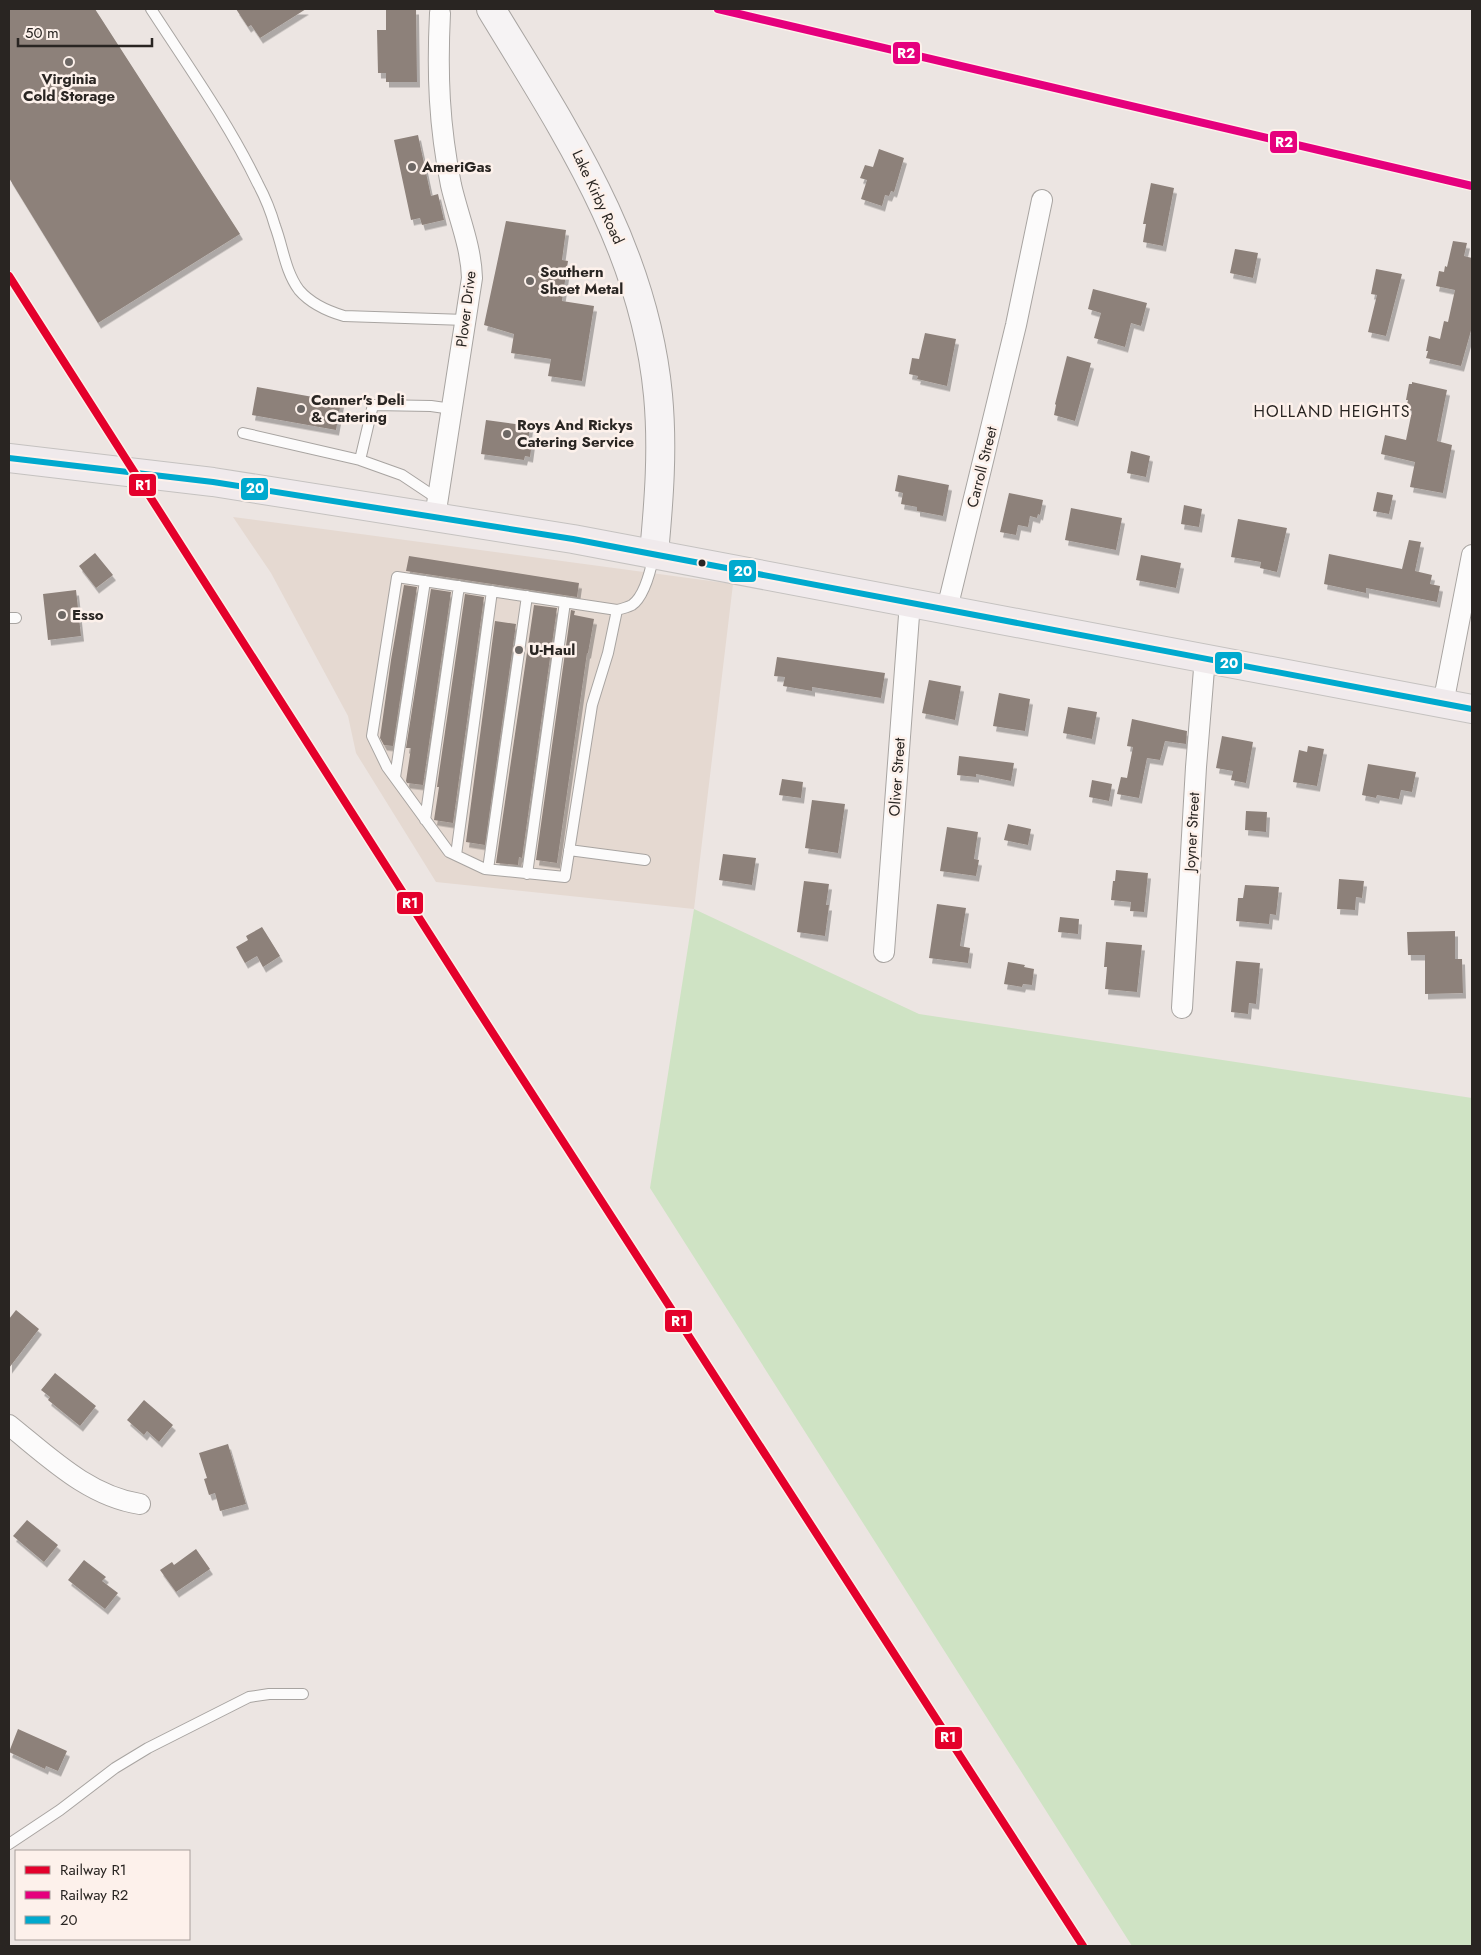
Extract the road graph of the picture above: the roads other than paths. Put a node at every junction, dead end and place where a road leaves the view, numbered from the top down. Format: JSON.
{"nodes":[{"id":1,"x":151,"y":9,"type":"edge"},
{"id":2,"x":491,"y":9,"type":"edge"},
{"id":3,"x":440,"y":13,"type":"dead end"},
{"id":4,"x":1042,"y":200,"type":"dead end"},
{"id":5,"x":466,"y":320,"type":"junction"},
{"id":6,"x":452,"y":409,"type":"junction"},
{"id":7,"x":243,"y":433,"type":"dead end"},
{"id":8,"x":9,"y":458,"type":"edge"},
{"id":9,"x":360,"y":460,"type":"junction"},
{"id":10,"x":437,"y":508,"type":"junction"},
{"id":11,"x":654,"y":553,"type":"junction"},
{"id":12,"x":1472,"y":555,"type":"edge"},
{"id":13,"x":425,"y":581,"type":"junction"},
{"id":14,"x":459,"y":586,"type":"junction"},
{"id":15,"x":492,"y":591,"type":"junction"},
{"id":16,"x":527,"y":596,"type":"junction"},
{"id":17,"x":565,"y":602,"type":"junction"},
{"id":18,"x":910,"y":602,"type":"junction"},
{"id":19,"x":947,"y":609,"type":"junction"},
{"id":20,"x":617,"y":610,"type":"junction"},
{"id":21,"x":1205,"y":657,"type":"junction"},
{"id":22,"x":1443,"y":704,"type":"junction"},
{"id":23,"x":1472,"y":709,"type":"edge"},
{"id":24,"x":395,"y":778,"type":"junction"},
{"id":25,"x":425,"y":820,"type":"junction"},
{"id":26,"x":569,"y":850,"type":"junction"},
{"id":27,"x":456,"y":855,"type":"junction"},
{"id":28,"x":645,"y":860,"type":"dead end"},
{"id":29,"x":488,"y":870,"type":"junction"},
{"id":30,"x":527,"y":874,"type":"junction"},
{"id":31,"x":884,"y":952,"type":"dead end"},
{"id":32,"x":1182,"y":1008,"type":"dead end"},
{"id":33,"x":12,"y":1435,"type":"edge"},
{"id":34,"x":140,"y":1504,"type":"dead end"},
{"id":35,"x":303,"y":1694,"type":"dead end"},
{"id":36,"x":9,"y":1844,"type":"edge"}],
"edges":[{"from":1,"to":5,"type":"lane"},
{"from":2,"to":11,"type":"street","name":"Lake Kirby Road"},
{"from":3,"to":5,"type":"street","name":"Plover Drive"},
{"from":4,"to":19,"type":"street","name":"Carroll Street"},
{"from":5,"to":6,"type":"street","name":"Plover Drive"},
{"from":6,"to":9,"type":"lane"},
{"from":6,"to":10,"type":"street","name":"Plover Drive"},
{"from":7,"to":9,"type":"lane"},
{"from":8,"to":10,"type":"main road"},
{"from":9,"to":10,"type":"lane"},
{"from":10,"to":11,"type":"main road"},
{"from":11,"to":18,"type":"main road"},
{"from":11,"to":20,"type":"lane"},
{"from":12,"to":22,"type":"street"},
{"from":13,"to":14,"type":"lane"},
{"from":13,"to":24,"type":"lane"},
{"from":13,"to":24,"type":"lane"},
{"from":14,"to":15,"type":"lane"},
{"from":14,"to":25,"type":"lane"},
{"from":15,"to":16,"type":"lane"},
{"from":15,"to":27,"type":"lane"},
{"from":16,"to":17,"type":"lane"},
{"from":16,"to":29,"type":"lane"},
{"from":17,"to":20,"type":"lane"},
{"from":17,"to":30,"type":"lane"},
{"from":18,"to":19,"type":"main road"},
{"from":18,"to":31,"type":"street","name":"Oliver Street"},
{"from":19,"to":21,"type":"main road"},
{"from":20,"to":26,"type":"lane"},
{"from":21,"to":22,"type":"main road"},
{"from":21,"to":32,"type":"street","name":"Joyner Street"},
{"from":22,"to":23,"type":"main road"},
{"from":24,"to":25,"type":"lane"},
{"from":25,"to":27,"type":"lane"},
{"from":26,"to":28,"type":"lane"},
{"from":26,"to":30,"type":"lane"},
{"from":27,"to":29,"type":"lane"},
{"from":29,"to":30,"type":"lane"},
{"from":33,"to":34,"type":"street"},
{"from":35,"to":36,"type":"lane"}]}
